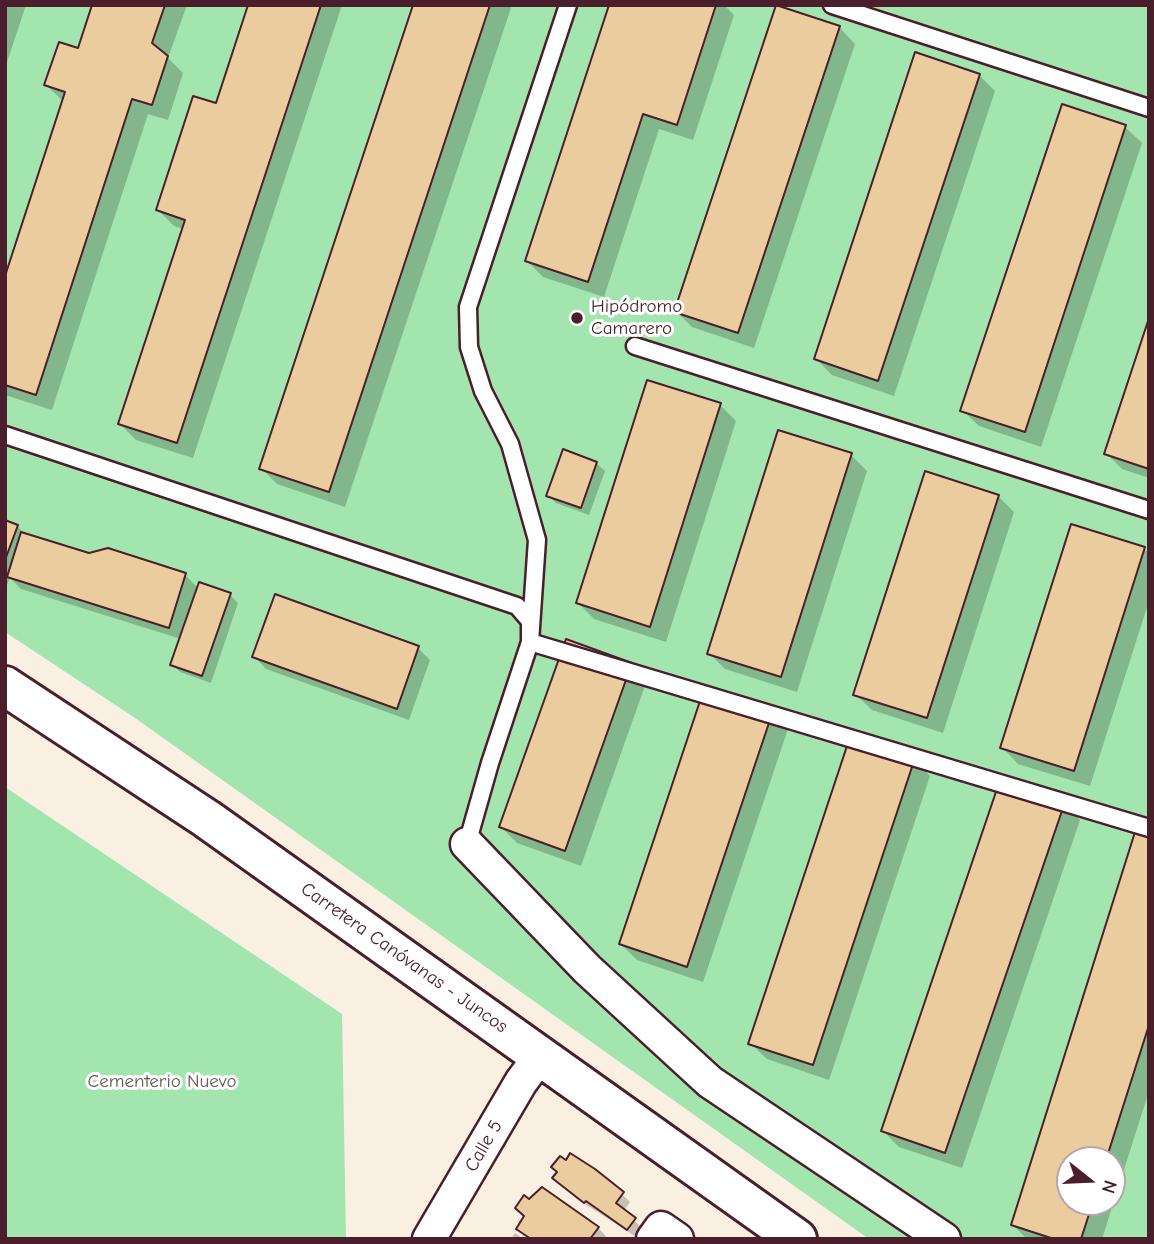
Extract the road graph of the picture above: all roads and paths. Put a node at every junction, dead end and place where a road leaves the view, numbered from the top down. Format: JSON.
{"nodes":[{"id":1,"x":568,"y":5,"type":"edge"},
{"id":2,"x":832,"y":5,"type":"edge"},
{"id":3,"x":1149,"y":108,"type":"edge"},
{"id":4,"x":635,"y":345,"type":"dead end"},
{"id":5,"x":5,"y":435,"type":"edge"},
{"id":6,"x":1149,"y":510,"type":"edge"},
{"id":7,"x":530,"y":642,"type":"junction"},
{"id":8,"x":5,"y":686,"type":"edge"},
{"id":9,"x":1149,"y":828,"type":"edge"},
{"id":10,"x":467,"y":844,"type":"joint"},
{"id":11,"x":541,"y":1055,"type":"junction"},
{"id":12,"x":429,"y":1239,"type":"edge"},
{"id":13,"x":653,"y":1239,"type":"edge"},
{"id":14,"x":677,"y":1239,"type":"edge"},
{"id":15,"x":797,"y":1239,"type":"edge"},
{"id":16,"x":944,"y":1239,"type":"edge"}],
"edges":[{"from":1,"to":7,"type":"lane"},
{"from":2,"to":3,"type":"lane"},
{"from":4,"to":6,"type":"lane"},
{"from":5,"to":7,"type":"lane"},
{"from":7,"to":9,"type":"lane"},
{"from":7,"to":10,"type":"lane"},
{"from":8,"to":11,"type":"main road","name":"Carretera Canóvanas - Juncos"},
{"from":10,"to":16,"type":"street"},
{"from":11,"to":12,"type":"street","name":"Calle 5"},
{"from":11,"to":15,"type":"main road","name":"Carretera Canóvanas - Juncos"},
{"from":13,"to":14,"type":"street"}]}
